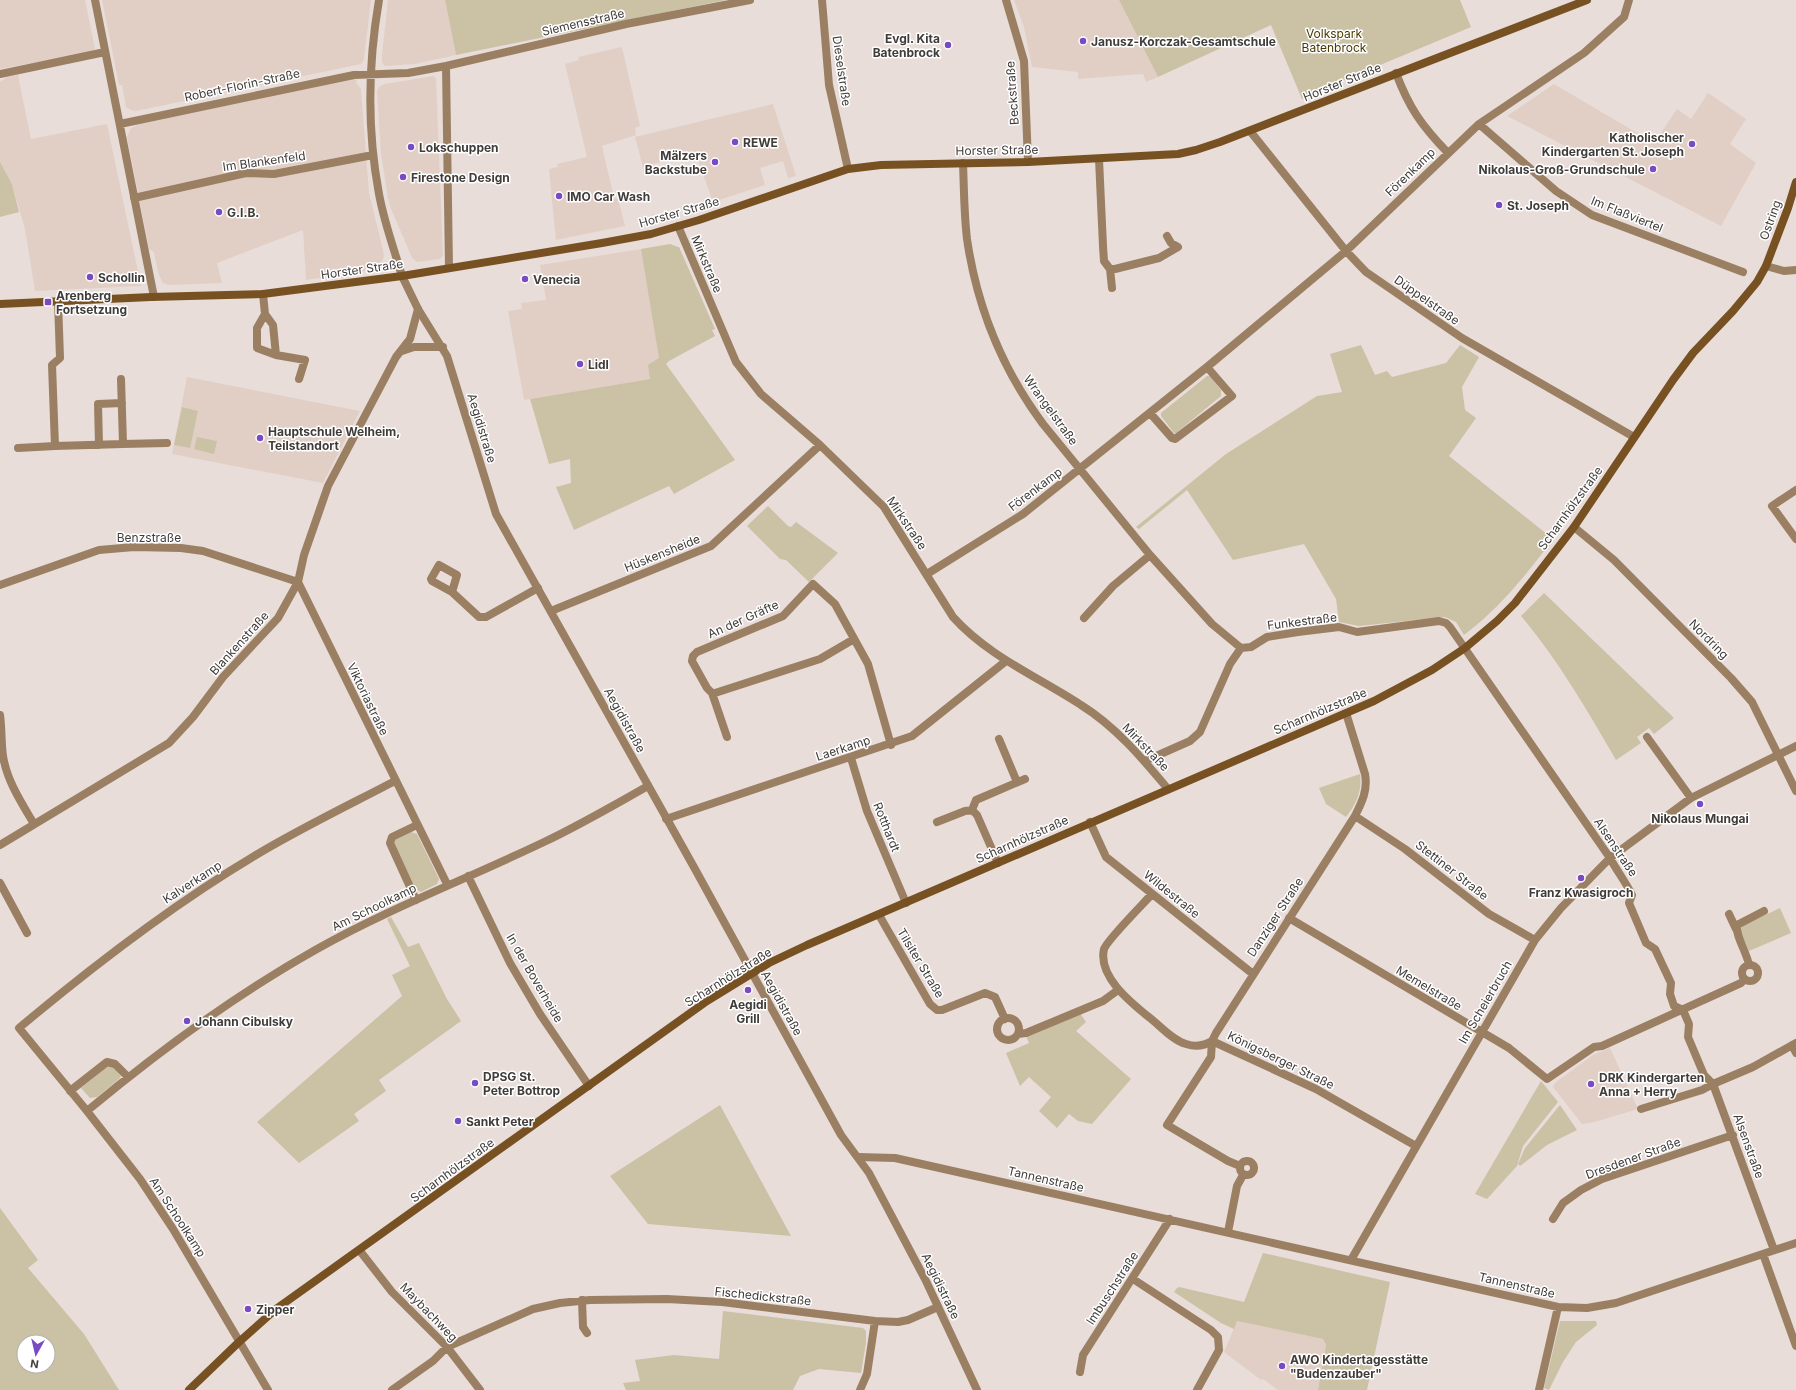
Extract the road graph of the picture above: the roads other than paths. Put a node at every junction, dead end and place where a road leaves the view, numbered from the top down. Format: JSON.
{"nodes":[{"id":1,"x":95,"y":0,"type":"edge"},
{"id":2,"x":379,"y":0,"type":"edge"},
{"id":3,"x":750,"y":0,"type":"edge"},
{"id":4,"x":822,"y":0,"type":"edge"},
{"id":5,"x":1006,"y":0,"type":"edge"},
{"id":6,"x":1587,"y":0,"type":"edge"},
{"id":7,"x":1629,"y":0,"type":"edge"},
{"id":8,"x":105,"y":52,"type":"junction"},
{"id":9,"x":446,"y":66,"type":"junction"},
{"id":10,"x":1396,"y":73,"type":"junction"},
{"id":11,"x":0,"y":74,"type":"edge"},
{"id":12,"x":370,"y":75,"type":"junction"},
{"id":13,"x":120,"y":124,"type":"junction"},
{"id":14,"x":1478,"y":124,"type":"junction"},
{"id":15,"x":1250,"y":131,"type":"junction"},
{"id":16,"x":1447,"y":154,"type":"junction"},
{"id":17,"x":373,"y":155,"type":"junction"},
{"id":18,"x":1099,"y":159,"type":"junction"},
{"id":19,"x":1028,"y":162,"type":"junction"},
{"id":20,"x":963,"y":163,"type":"junction"},
{"id":21,"x":848,"y":169,"type":"junction"},
{"id":22,"x":1796,"y":182,"type":"edge"},
{"id":23,"x":134,"y":198,"type":"junction"},
{"id":24,"x":678,"y":226,"type":"junction"},
{"id":25,"x":1167,"y":236,"type":"dead end"},
{"id":26,"x":1346,"y":251,"type":"junction"},
{"id":27,"x":1766,"y":266,"type":"junction"},
{"id":28,"x":449,"y":268,"type":"junction"},
{"id":29,"x":1110,"y":269,"type":"junction"},
{"id":30,"x":1796,"y":270,"type":"edge"},
{"id":31,"x":1743,"y":272,"type":"dead end"},
{"id":32,"x":402,"y":276,"type":"junction"},
{"id":33,"x":1112,"y":288,"type":"dead end"},
{"id":34,"x":263,"y":294,"type":"junction"},
{"id":35,"x":154,"y":297,"type":"junction"},
{"id":36,"x":58,"y":301,"type":"junction"},
{"id":37,"x":0,"y":304,"type":"edge"},
{"id":38,"x":418,"y":309,"type":"junction"},
{"id":39,"x":265,"y":314,"type":"junction"},
{"id":40,"x":443,"y":347,"type":"junction"},
{"id":41,"x":402,"y":351,"type":"junction"},
{"id":42,"x":276,"y":355,"type":"junction"},
{"id":43,"x":1208,"y":367,"type":"junction"},
{"id":44,"x":121,"y":379,"type":"dead end"},
{"id":45,"x":299,"y":379,"type":"dead end"},
{"id":46,"x":122,"y":403,"type":"junction"},
{"id":47,"x":1150,"y":413,"type":"junction"},
{"id":48,"x":1634,"y":438,"type":"junction"},
{"id":49,"x":167,"y":443,"type":"dead end"},
{"id":50,"x":123,"y":444,"type":"junction"},
{"id":51,"x":99,"y":445,"type":"junction"},
{"id":52,"x":820,"y":445,"type":"junction"},
{"id":53,"x":54,"y":446,"type":"junction"},
{"id":54,"x":18,"y":448,"type":"dead end"},
{"id":55,"x":1080,"y":470,"type":"junction"},
{"id":56,"x":1796,"y":490,"type":"edge"},
{"id":57,"x":1574,"y":527,"type":"junction"},
{"id":58,"x":1796,"y":539,"type":"edge"},
{"id":59,"x":1150,"y":555,"type":"junction"},
{"id":60,"x":926,"y":574,"type":"junction"},
{"id":61,"x":298,"y":582,"type":"junction"},
{"id":62,"x":0,"y":585,"type":"edge"},
{"id":63,"x":538,"y":588,"type":"junction"},
{"id":64,"x":452,"y":592,"type":"dead end"},
{"id":65,"x":551,"y":611,"type":"junction"},
{"id":66,"x":1084,"y":618,"type":"dead end"},
{"id":67,"x":854,"y":639,"type":"junction"},
{"id":68,"x":1241,"y":648,"type":"junction"},
{"id":69,"x":1465,"y":648,"type":"junction"},
{"id":70,"x":1006,"y":661,"type":"junction"},
{"id":71,"x":712,"y":693,"type":"junction"},
{"id":72,"x":1346,"y":713,"type":"junction"},
{"id":73,"x":0,"y":715,"type":"edge"},
{"id":74,"x":728,"y":737,"type":"dead end"},
{"id":75,"x":1647,"y":737,"type":"dead end"},
{"id":76,"x":999,"y":739,"type":"dead end"},
{"id":77,"x":891,"y":744,"type":"junction"},
{"id":78,"x":1796,"y":746,"type":"edge"},
{"id":79,"x":1779,"y":754,"type":"junction"},
{"id":80,"x":851,"y":758,"type":"junction"},
{"id":81,"x":1145,"y":761,"type":"junction"},
{"id":82,"x":395,"y":781,"type":"junction"},
{"id":83,"x":648,"y":786,"type":"junction"},
{"id":84,"x":1168,"y":789,"type":"junction"},
{"id":85,"x":1796,"y":791,"type":"edge"},
{"id":86,"x":1691,"y":798,"type":"junction"},
{"id":87,"x":972,"y":810,"type":"junction"},
{"id":88,"x":1355,"y":816,"type":"junction"},
{"id":89,"x":666,"y":819,"type":"junction"},
{"id":90,"x":938,"y":822,"type":"dead end"},
{"id":91,"x":1090,"y":822,"type":"junction"},
{"id":92,"x":34,"y":824,"type":"junction"},
{"id":93,"x":417,"y":825,"type":"junction"},
{"id":94,"x":0,"y":845,"type":"edge"},
{"id":95,"x":1610,"y":858,"type":"junction"},
{"id":96,"x":998,"y":863,"type":"junction"},
{"id":97,"x":468,"y":876,"type":"junction"},
{"id":98,"x":0,"y":883,"type":"edge"},
{"id":99,"x":447,"y":884,"type":"junction"},
{"id":100,"x":1152,"y":894,"type":"junction"},
{"id":101,"x":3,"y":897,"type":"edge"},
{"id":102,"x":416,"y":900,"type":"junction"},
{"id":103,"x":906,"y":903,"type":"junction"},
{"id":104,"x":1764,"y":911,"type":"dead end"},
{"id":105,"x":1729,"y":914,"type":"dead end"},
{"id":106,"x":879,"y":915,"type":"junction"},
{"id":107,"x":1289,"y":918,"type":"junction"},
{"id":108,"x":1736,"y":928,"type":"junction"},
{"id":109,"x":27,"y":933,"type":"dead end"},
{"id":110,"x":1535,"y":940,"type":"junction"},
{"id":111,"x":1749,"y":965,"type":"junction"},
{"id":112,"x":752,"y":974,"type":"junction"},
{"id":113,"x":1253,"y":974,"type":"junction"},
{"id":114,"x":1745,"y":979,"type":"junction"},
{"id":115,"x":1118,"y":990,"type":"junction"},
{"id":116,"x":1683,"y":1010,"type":"junction"},
{"id":117,"x":1005,"y":1019,"type":"junction"},
{"id":118,"x":19,"y":1028,"type":"joint"},
{"id":119,"x":1482,"y":1033,"type":"junction"},
{"id":120,"x":1018,"y":1034,"type":"junction"},
{"id":121,"x":1212,"y":1041,"type":"junction"},
{"id":122,"x":1794,"y":1044,"type":"edge"},
{"id":123,"x":1796,"y":1053,"type":"edge"},
{"id":124,"x":128,"y":1077,"type":"junction"},
{"id":125,"x":1713,"y":1084,"type":"junction"},
{"id":126,"x":589,"y":1086,"type":"junction"},
{"id":127,"x":70,"y":1091,"type":"junction"},
{"id":128,"x":1641,"y":1109,"type":"dead end"},
{"id":129,"x":87,"y":1111,"type":"junction"},
{"id":130,"x":1733,"y":1136,"type":"junction"},
{"id":131,"x":1416,"y":1146,"type":"junction"},
{"id":132,"x":858,"y":1157,"type":"junction"},
{"id":133,"x":1240,"y":1166,"type":"junction"},
{"id":134,"x":1243,"y":1174,"type":"junction"},
{"id":135,"x":1170,"y":1219,"type":"junction"},
{"id":136,"x":1554,"y":1220,"type":"dead end"},
{"id":137,"x":1228,"y":1232,"type":"junction"},
{"id":138,"x":1796,"y":1243,"type":"edge"},
{"id":139,"x":1774,"y":1250,"type":"junction"},
{"id":140,"x":360,"y":1251,"type":"junction"},
{"id":141,"x":1763,"y":1254,"type":"junction"},
{"id":142,"x":1351,"y":1260,"type":"junction"},
{"id":143,"x":1133,"y":1279,"type":"junction"},
{"id":144,"x":582,"y":1300,"type":"junction"},
{"id":145,"x":938,"y":1307,"type":"junction"},
{"id":146,"x":1558,"y":1307,"type":"junction"},
{"id":147,"x":875,"y":1321,"type":"junction"},
{"id":148,"x":587,"y":1333,"type":"dead end"},
{"id":149,"x":239,"y":1342,"type":"junction"},
{"id":150,"x":1796,"y":1346,"type":"edge"},
{"id":151,"x":447,"y":1347,"type":"junction"},
{"id":152,"x":1080,"y":1372,"type":"dead end"},
{"id":153,"x":189,"y":1390,"type":"edge"},
{"id":154,"x":268,"y":1390,"type":"edge"},
{"id":155,"x":392,"y":1390,"type":"edge"},
{"id":156,"x":480,"y":1390,"type":"edge"},
{"id":157,"x":860,"y":1390,"type":"edge"},
{"id":158,"x":977,"y":1390,"type":"edge"},
{"id":159,"x":1197,"y":1390,"type":"edge"},
{"id":160,"x":1539,"y":1390,"type":"edge"}],
"edges":[{"from":1,"to":8,"type":"street"},
{"from":2,"to":12,"type":"street","name":"Aegidistraße"},
{"from":3,"to":9,"type":"street","name":"Siemensstraße"},
{"from":4,"to":21,"type":"street","name":"Dieselstraße"},
{"from":5,"to":19,"type":"street","name":"Beckstraße"},
{"from":6,"to":10,"type":"main road","name":"Horster Straße"},
{"from":7,"to":14,"type":"street","name":"Förenkamp"},
{"from":8,"to":11,"type":"street"},
{"from":8,"to":13,"type":"street"},
{"from":9,"to":12,"type":"street","name":"Siemensstraße"},
{"from":9,"to":28,"type":"street"},
{"from":10,"to":15,"type":"main road","name":"Horster Straße"},
{"from":10,"to":16,"type":"street"},
{"from":12,"to":13,"type":"street","name":"Robert-Florin-Straße"},
{"from":12,"to":17,"type":"street","name":"Aegidistraße"},
{"from":13,"to":23,"type":"street"},
{"from":14,"to":16,"type":"street","name":"Förenkamp"},
{"from":14,"to":31,"type":"street","name":"Im Flaßviertel"},
{"from":15,"to":18,"type":"main road","name":"Horster Straße"},
{"from":15,"to":26,"type":"street","name":"Düppelstraße"},
{"from":16,"to":26,"type":"street","name":"Förenkamp"},
{"from":17,"to":23,"type":"street","name":"Im Blankenfeld"},
{"from":17,"to":32,"type":"street","name":"Aegidistraße"},
{"from":18,"to":19,"type":"main road","name":"Horster Straße"},
{"from":18,"to":29,"type":"street"},
{"from":19,"to":20,"type":"main road","name":"Horster Straße"},
{"from":20,"to":21,"type":"main road","name":"Horster Straße"},
{"from":20,"to":55,"type":"street","name":"Wrangelstraße"},
{"from":21,"to":24,"type":"main road","name":"Horster Straße"},
{"from":22,"to":27,"type":"main road","name":"Ostring"},
{"from":23,"to":35,"type":"street"},
{"from":24,"to":28,"type":"main road","name":"Horster Straße"},
{"from":24,"to":52,"type":"street","name":"Mirkstraße"},
{"from":25,"to":29,"type":"street"},
{"from":26,"to":43,"type":"street","name":"Förenkamp"},
{"from":26,"to":48,"type":"street","name":"Düppelstraße"},
{"from":27,"to":30,"type":"street"},
{"from":27,"to":48,"type":"main road","name":"Scharnhölzstraße"},
{"from":28,"to":32,"type":"main road","name":"Horster Straße"},
{"from":29,"to":33,"type":"street"},
{"from":32,"to":34,"type":"main road","name":"Horster Straße"},
{"from":32,"to":38,"type":"street","name":"Aegidistraße"},
{"from":34,"to":35,"type":"main road","name":"Horster Straße"},
{"from":34,"to":39,"type":"street"},
{"from":35,"to":36,"type":"main road","name":"Horster Straße"},
{"from":36,"to":37,"type":"main road","name":"Horster Straße"},
{"from":36,"to":53,"type":"street"},
{"from":38,"to":40,"type":"street","name":"Aegidistraße"},
{"from":38,"to":41,"type":"street","name":"Blankenstraße"},
{"from":39,"to":42,"type":"street"},
{"from":39,"to":42,"type":"street"},
{"from":40,"to":41,"type":"street"},
{"from":40,"to":63,"type":"street","name":"Aegidistraße"},
{"from":41,"to":61,"type":"street","name":"Blankenstraße"},
{"from":42,"to":45,"type":"street"},
{"from":43,"to":47,"type":"street","name":"Förenkamp"},
{"from":43,"to":47,"type":"street"},
{"from":44,"to":46,"type":"street"},
{"from":46,"to":50,"type":"street"},
{"from":46,"to":51,"type":"street"},
{"from":47,"to":55,"type":"street","name":"Förenkamp"},
{"from":48,"to":57,"type":"main road","name":"Scharnhölzstraße"},
{"from":49,"to":50,"type":"street"},
{"from":50,"to":51,"type":"street"},
{"from":51,"to":53,"type":"street"},
{"from":52,"to":60,"type":"street","name":"Mirkstraße"},
{"from":52,"to":65,"type":"street","name":"Hüskensheide"},
{"from":53,"to":54,"type":"street"},
{"from":55,"to":59,"type":"street","name":"Wrangelstraße"},
{"from":55,"to":60,"type":"street","name":"Förenkamp"},
{"from":56,"to":58,"type":"street"},
{"from":57,"to":69,"type":"main road","name":"Scharnhölzstraße"},
{"from":57,"to":79,"type":"street","name":"Nordring"},
{"from":59,"to":66,"type":"street"},
{"from":59,"to":68,"type":"street","name":"Wrangelstraße"},
{"from":60,"to":70,"type":"street","name":"Mirkstraße"},
{"from":61,"to":62,"type":"street","name":"Benzstraße"},
{"from":61,"to":82,"type":"street","name":"Viktoriastraße"},
{"from":61,"to":92,"type":"street","name":"Blankenstraße"},
{"from":63,"to":64,"type":"street"},
{"from":63,"to":65,"type":"street","name":"Aegidistraße"},
{"from":65,"to":83,"type":"street","name":"Aegidistraße"},
{"from":67,"to":71,"type":"street"},
{"from":67,"to":71,"type":"street","name":"An der Gräfte"},
{"from":67,"to":77,"type":"street","name":"An der Gräfte"},
{"from":68,"to":69,"type":"street","name":"Funkestraße"},
{"from":68,"to":81,"type":"street"},
{"from":69,"to":72,"type":"main road","name":"Scharnhölzstraße"},
{"from":69,"to":95,"type":"street","name":"Alsenstraße"},
{"from":70,"to":77,"type":"street","name":"Laerkamp"},
{"from":70,"to":81,"type":"street","name":"Mirkstraße"},
{"from":71,"to":74,"type":"street","name":"An der Gräfte"},
{"from":72,"to":84,"type":"main road","name":"Scharnhölzstraße"},
{"from":72,"to":88,"type":"street","name":"Danziger Straße"},
{"from":73,"to":92,"type":"street"},
{"from":75,"to":86,"type":"street"},
{"from":76,"to":87,"type":"street"},
{"from":77,"to":80,"type":"street","name":"Laerkamp"},
{"from":78,"to":79,"type":"street","name":"Im Scheierbruch"},
{"from":79,"to":85,"type":"street","name":"Nordring"},
{"from":79,"to":86,"type":"street","name":"Im Scheierbruch"},
{"from":80,"to":89,"type":"street","name":"Laerkamp"},
{"from":80,"to":103,"type":"street","name":"Rotthardt"},
{"from":81,"to":84,"type":"street","name":"Mirkstraße"},
{"from":82,"to":93,"type":"street","name":"Viktoriastraße"},
{"from":82,"to":118,"type":"street","name":"Kalverkamp"},
{"from":83,"to":89,"type":"street","name":"Aegidistraße"},
{"from":83,"to":97,"type":"street","name":"Am Schoolkamp"},
{"from":84,"to":91,"type":"main road","name":"Scharnhölzstraße"},
{"from":86,"to":95,"type":"street","name":"Im Scheierbruch"},
{"from":87,"to":90,"type":"street"},
{"from":87,"to":96,"type":"street"},
{"from":88,"to":107,"type":"street","name":"Danziger Straße"},
{"from":88,"to":110,"type":"street","name":"Stettiner Straße"},
{"from":89,"to":112,"type":"street","name":"Aegidistraße"},
{"from":91,"to":96,"type":"main road","name":"Scharnhölzstraße"},
{"from":91,"to":100,"type":"street","name":"Wildestraße"},
{"from":92,"to":94,"type":"street","name":"Blankenstraße"},
{"from":93,"to":99,"type":"street","name":"Viktoriastraße"},
{"from":93,"to":102,"type":"street"},
{"from":95,"to":110,"type":"street","name":"Im Scheierbruch"},
{"from":95,"to":116,"type":"street","name":"Alsenstraße"},
{"from":96,"to":103,"type":"main road","name":"Scharnhölzstraße"},
{"from":97,"to":99,"type":"street","name":"Am Schoolkamp"},
{"from":97,"to":126,"type":"street","name":"In der Boverheide"},
{"from":98,"to":101,"type":"street"},
{"from":99,"to":102,"type":"street","name":"Am Schoolkamp"},
{"from":100,"to":113,"type":"street","name":"Wildestraße"},
{"from":100,"to":115,"type":"street","name":"Königsberger Straße"},
{"from":101,"to":109,"type":"street"},
{"from":102,"to":124,"type":"street","name":"Am Schoolkamp"},
{"from":103,"to":106,"type":"main road","name":"Scharnhölzstraße"},
{"from":104,"to":108,"type":"street"},
{"from":105,"to":108,"type":"street","name":"Memelstraße"},
{"from":106,"to":112,"type":"main road","name":"Scharnhölzstraße"},
{"from":106,"to":117,"type":"street","name":"Tilsiter Straße"},
{"from":107,"to":113,"type":"street","name":"Danziger Straße"},
{"from":107,"to":119,"type":"street","name":"Memelstraße"},
{"from":108,"to":111,"type":"street","name":"Memelstraße"},
{"from":110,"to":119,"type":"street","name":"Im Scheierbruch"},
{"from":111,"to":114,"type":"street"},
{"from":111,"to":114,"type":"street","name":"Memelstraße"},
{"from":112,"to":126,"type":"main road","name":"Scharnhölzstraße"},
{"from":112,"to":132,"type":"street","name":"Aegidistraße"},
{"from":113,"to":121,"type":"street","name":"Danziger Straße"},
{"from":114,"to":116,"type":"street","name":"Memelstraße"},
{"from":115,"to":120,"type":"street"},
{"from":115,"to":121,"type":"street","name":"Königsberger Straße"},
{"from":116,"to":119,"type":"street","name":"Memelstraße"},
{"from":116,"to":125,"type":"street","name":"Alsenstraße"},
{"from":117,"to":120,"type":"street"},
{"from":117,"to":120,"type":"street"},
{"from":118,"to":127,"type":"street","name":"Am Schoolkamp"},
{"from":119,"to":131,"type":"street","name":"Im Scheierbruch"},
{"from":121,"to":131,"type":"street","name":"Königsberger Straße"},
{"from":121,"to":133,"type":"street","name":"Danziger Straße"},
{"from":122,"to":123,"type":"street"},
{"from":122,"to":125,"type":"street"},
{"from":124,"to":127,"type":"street"},
{"from":124,"to":129,"type":"street","name":"Am Schoolkamp"},
{"from":125,"to":128,"type":"street"},
{"from":125,"to":130,"type":"street","name":"Alsenstraße"},
{"from":126,"to":140,"type":"main road","name":"Scharnhölzstraße"},
{"from":127,"to":129,"type":"street","name":"Am Schoolkamp"},
{"from":129,"to":149,"type":"street","name":"Am Schoolkamp"},
{"from":130,"to":136,"type":"street","name":"Dresdener Straße"},
{"from":130,"to":139,"type":"street","name":"Alsenstraße"},
{"from":131,"to":142,"type":"street","name":"Im Scheierbruch"},
{"from":132,"to":135,"type":"street","name":"Tannenstraße"},
{"from":132,"to":145,"type":"street","name":"Aegidistraße"},
{"from":133,"to":134,"type":"street"},
{"from":133,"to":134,"type":"street"},
{"from":134,"to":137,"type":"street"},
{"from":135,"to":137,"type":"street","name":"Tannenstraße"},
{"from":135,"to":143,"type":"street","name":"Imbuschstraße"},
{"from":137,"to":142,"type":"street","name":"Tannenstraße"},
{"from":138,"to":139,"type":"street","name":"Tannenstraße"},
{"from":139,"to":141,"type":"street","name":"Tannenstraße"},
{"from":140,"to":149,"type":"main road","name":"Scharnhölzstraße"},
{"from":140,"to":151,"type":"street","name":"Maybachweg"},
{"from":141,"to":146,"type":"street","name":"Tannenstraße"},
{"from":141,"to":150,"type":"street"},
{"from":142,"to":146,"type":"street","name":"Tannenstraße"},
{"from":143,"to":152,"type":"street","name":"Imbuschstraße"},
{"from":143,"to":159,"type":"street"},
{"from":144,"to":147,"type":"street","name":"Fischedickstraße"},
{"from":144,"to":148,"type":"street"},
{"from":144,"to":151,"type":"street","name":"Fischedickstraße"},
{"from":145,"to":147,"type":"street","name":"Fischedickstraße"},
{"from":145,"to":158,"type":"street","name":"Aegidistraße"},
{"from":146,"to":160,"type":"street"},
{"from":147,"to":157,"type":"street"},
{"from":149,"to":153,"type":"main road","name":"Scharnhölzstraße"},
{"from":149,"to":154,"type":"street","name":"Am Schoolkamp"},
{"from":151,"to":155,"type":"street","name":"Fischedickstraße"},
{"from":151,"to":156,"type":"street","name":"Maybachweg"}]}
